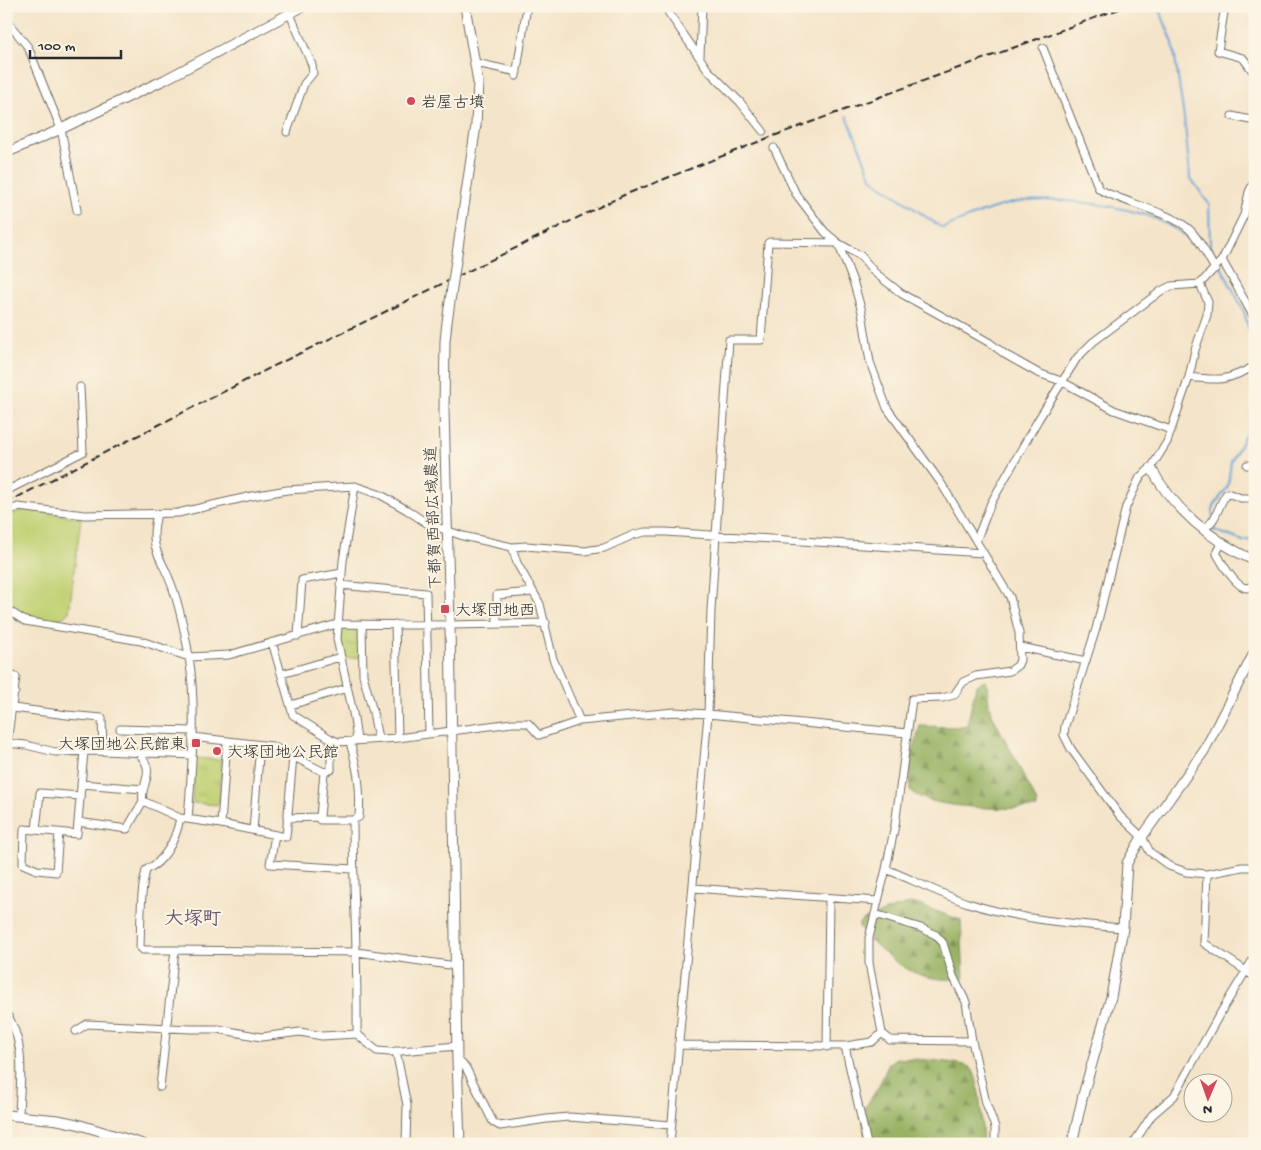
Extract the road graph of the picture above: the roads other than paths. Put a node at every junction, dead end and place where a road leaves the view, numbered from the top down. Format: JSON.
{"nodes":[{"id":1,"x":304,"y":6,"type":"edge"},
{"id":2,"x":465,"y":6,"type":"edge"},
{"id":3,"x":526,"y":6,"type":"edge"},
{"id":4,"x":664,"y":6,"type":"edge"},
{"id":5,"x":702,"y":6,"type":"edge"},
{"id":6,"x":1224,"y":12,"type":"dead end"},
{"id":7,"x":290,"y":14,"type":"junction"},
{"id":8,"x":6,"y":20,"type":"edge"},
{"id":9,"x":1043,"y":48,"type":"dead end"},
{"id":10,"x":700,"y":56,"type":"junction"},
{"id":11,"x":476,"y":63,"type":"junction"},
{"id":12,"x":1255,"y":74,"type":"edge"},
{"id":13,"x":1232,"y":116,"type":"dead end"},
{"id":14,"x":1255,"y":121,"type":"edge"},
{"id":15,"x":61,"y":129,"type":"junction"},
{"id":16,"x":763,"y":131,"type":"dead end"},
{"id":17,"x":287,"y":132,"type":"dead end"},
{"id":18,"x":774,"y":148,"type":"dead end"},
{"id":19,"x":6,"y":153,"type":"edge"},
{"id":20,"x":1255,"y":180,"type":"edge"},
{"id":21,"x":77,"y":210,"type":"dead end"},
{"id":22,"x":838,"y":243,"type":"junction"},
{"id":23,"x":1222,"y":260,"type":"junction"},
{"id":24,"x":1215,"y":269,"type":"junction"},
{"id":25,"x":1200,"y":284,"type":"junction"},
{"id":26,"x":1255,"y":319,"type":"edge"},
{"id":27,"x":1255,"y":366,"type":"edge"},
{"id":28,"x":1189,"y":377,"type":"junction"},
{"id":29,"x":1061,"y":381,"type":"junction"},
{"id":30,"x":80,"y":387,"type":"dead end"},
{"id":31,"x":1171,"y":430,"type":"junction"},
{"id":32,"x":1151,"y":468,"type":"junction"},
{"id":33,"x":356,"y":486,"type":"junction"},
{"id":34,"x":6,"y":491,"type":"edge"},
{"id":35,"x":1255,"y":498,"type":"edge"},
{"id":36,"x":6,"y":512,"type":"edge"},
{"id":37,"x":157,"y":514,"type":"junction"},
{"id":38,"x":1203,"y":529,"type":"junction"},
{"id":39,"x":448,"y":531,"type":"junction"},
{"id":40,"x":715,"y":535,"type":"junction"},
{"id":41,"x":976,"y":541,"type":"junction"},
{"id":42,"x":1222,"y":543,"type":"junction"},
{"id":43,"x":512,"y":547,"type":"junction"},
{"id":44,"x":983,"y":552,"type":"junction"},
{"id":45,"x":1255,"y":561,"type":"edge"},
{"id":46,"x":342,"y":573,"type":"junction"},
{"id":47,"x":340,"y":585,"type":"junction"},
{"id":48,"x":1255,"y":585,"type":"edge"},
{"id":49,"x":533,"y":592,"type":"junction"},
{"id":50,"x":7,"y":613,"type":"edge"},
{"id":51,"x":497,"y":623,"type":"junction"},
{"id":52,"x":546,"y":623,"type":"junction"},
{"id":53,"x":337,"y":624,"type":"junction"},
{"id":54,"x":362,"y":624,"type":"junction"},
{"id":55,"x":395,"y":624,"type":"junction"},
{"id":56,"x":426,"y":624,"type":"junction"},
{"id":57,"x":450,"y":624,"type":"junction"},
{"id":58,"x":298,"y":636,"type":"junction"},
{"id":59,"x":272,"y":642,"type":"junction"},
{"id":60,"x":1020,"y":647,"type":"junction"},
{"id":61,"x":1255,"y":651,"type":"edge"},
{"id":62,"x":189,"y":657,"type":"junction"},
{"id":63,"x":340,"y":657,"type":"junction"},
{"id":64,"x":1086,"y":661,"type":"junction"},
{"id":65,"x":6,"y":673,"type":"edge"},
{"id":66,"x":282,"y":674,"type":"junction"},
{"id":67,"x":347,"y":688,"type":"junction"},
{"id":68,"x":6,"y":692,"type":"edge"},
{"id":69,"x":15,"y":692,"type":"junction"},
{"id":70,"x":291,"y":705,"type":"junction"},
{"id":71,"x":13,"y":708,"type":"junction"},
{"id":72,"x":708,"y":714,"type":"junction"},
{"id":73,"x":580,"y":721,"type":"junction"},
{"id":74,"x":120,"y":729,"type":"dead end"},
{"id":75,"x":452,"y":732,"type":"junction"},
{"id":76,"x":192,"y":734,"type":"junction"},
{"id":77,"x":429,"y":734,"type":"junction"},
{"id":78,"x":907,"y":734,"type":"junction"},
{"id":79,"x":398,"y":738,"type":"junction"},
{"id":80,"x":331,"y":739,"type":"junction"},
{"id":81,"x":378,"y":739,"type":"junction"},
{"id":82,"x":227,"y":741,"type":"junction"},
{"id":83,"x":354,"y":742,"type":"junction"},
{"id":84,"x":7,"y":743,"type":"edge"},
{"id":85,"x":260,"y":745,"type":"junction"},
{"id":86,"x":84,"y":751,"type":"junction"},
{"id":87,"x":103,"y":751,"type":"junction"},
{"id":88,"x":139,"y":752,"type":"junction"},
{"id":89,"x":192,"y":754,"type":"junction"},
{"id":90,"x":294,"y":756,"type":"junction"},
{"id":91,"x":324,"y":772,"type":"junction"},
{"id":92,"x":81,"y":784,"type":"junction"},
{"id":93,"x":144,"y":789,"type":"junction"},
{"id":94,"x":80,"y":796,"type":"junction"},
{"id":95,"x":143,"y":801,"type":"junction"},
{"id":96,"x":320,"y":817,"type":"junction"},
{"id":97,"x":180,"y":818,"type":"junction"},
{"id":98,"x":287,"y":818,"type":"junction"},
{"id":99,"x":188,"y":819,"type":"junction"},
{"id":100,"x":353,"y":820,"type":"junction"},
{"id":101,"x":78,"y":822,"type":"junction"},
{"id":102,"x":221,"y":824,"type":"junction"},
{"id":103,"x":36,"y":830,"type":"junction"},
{"id":104,"x":253,"y":830,"type":"junction"},
{"id":105,"x":59,"y":832,"type":"junction"},
{"id":106,"x":275,"y":835,"type":"junction"},
{"id":107,"x":1142,"y":837,"type":"junction"},
{"id":108,"x":1255,"y":867,"type":"edge"},
{"id":109,"x":353,"y":869,"type":"junction"},
{"id":110,"x":886,"y":869,"type":"junction"},
{"id":111,"x":1207,"y":874,"type":"junction"},
{"id":112,"x":693,"y":888,"type":"junction"},
{"id":113,"x":829,"y":898,"type":"junction"},
{"id":114,"x":878,"y":901,"type":"junction"},
{"id":115,"x":875,"y":914,"type":"junction"},
{"id":116,"x":1123,"y":928,"type":"junction"},
{"id":117,"x":175,"y":950,"type":"junction"},
{"id":118,"x":357,"y":952,"type":"junction"},
{"id":119,"x":1255,"y":956,"type":"edge"},
{"id":120,"x":456,"y":966,"type":"junction"},
{"id":121,"x":1246,"y":970,"type":"junction"},
{"id":122,"x":1255,"y":977,"type":"edge"},
{"id":123,"x":6,"y":1013,"type":"edge"},
{"id":124,"x":166,"y":1027,"type":"junction"},
{"id":125,"x":76,"y":1031,"type":"dead end"},
{"id":126,"x":882,"y":1033,"type":"junction"},
{"id":127,"x":357,"y":1034,"type":"junction"},
{"id":128,"x":972,"y":1041,"type":"junction"},
{"id":129,"x":678,"y":1044,"type":"junction"},
{"id":130,"x":457,"y":1046,"type":"junction"},
{"id":131,"x":845,"y":1046,"type":"junction"},
{"id":132,"x":827,"y":1047,"type":"junction"},
{"id":133,"x":396,"y":1051,"type":"junction"},
{"id":134,"x":457,"y":1059,"type":"junction"},
{"id":135,"x":160,"y":1087,"type":"dead end"},
{"id":136,"x":6,"y":1115,"type":"edge"},
{"id":137,"x":19,"y":1116,"type":"junction"},
{"id":138,"x":671,"y":1125,"type":"junction"},
{"id":139,"x":142,"y":1144,"type":"edge"},
{"id":140,"x":406,"y":1144,"type":"edge"},
{"id":141,"x":460,"y":1144,"type":"edge"},
{"id":142,"x":670,"y":1144,"type":"edge"},
{"id":143,"x":867,"y":1144,"type":"edge"},
{"id":144,"x":995,"y":1144,"type":"edge"},
{"id":145,"x":1072,"y":1144,"type":"edge"},
{"id":146,"x":1132,"y":1144,"type":"edge"}],
"edges":[{"from":1,"to":7,"type":"street"},
{"from":2,"to":11,"type":"street"},
{"from":3,"to":11,"type":"street"},
{"from":4,"to":10,"type":"street"},
{"from":5,"to":10,"type":"street"},
{"from":6,"to":12,"type":"street"},
{"from":7,"to":15,"type":"street"},
{"from":7,"to":17,"type":"street"},
{"from":8,"to":15,"type":"street"},
{"from":9,"to":24,"type":"street"},
{"from":10,"to":16,"type":"street"},
{"from":11,"to":39,"type":"street","name":"下都賀西部広域農道","bridge":true},
{"from":13,"to":14,"type":"street"},
{"from":15,"to":19,"type":"street"},
{"from":15,"to":21,"type":"street"},
{"from":18,"to":22,"type":"street"},
{"from":20,"to":23,"type":"street"},
{"from":22,"to":29,"type":"street"},
{"from":22,"to":40,"type":"street"},
{"from":22,"to":41,"type":"street"},
{"from":23,"to":24,"type":"street"},
{"from":23,"to":26,"type":"street"},
{"from":24,"to":25,"type":"street"},
{"from":25,"to":28,"type":"street"},
{"from":25,"to":29,"type":"street"},
{"from":27,"to":28,"type":"street"},
{"from":28,"to":31,"type":"street"},
{"from":29,"to":31,"type":"street"},
{"from":29,"to":41,"type":"street"},
{"from":30,"to":34,"type":"street"},
{"from":31,"to":32,"type":"street"},
{"from":32,"to":38,"type":"street"},
{"from":32,"to":64,"type":"street"},
{"from":33,"to":37,"type":"street"},
{"from":33,"to":39,"type":"street"},
{"from":33,"to":46,"type":"street"},
{"from":35,"to":38,"type":"street"},
{"from":36,"to":37,"type":"street"},
{"from":37,"to":62,"type":"street"},
{"from":38,"to":42,"type":"street"},
{"from":39,"to":43,"type":"street"},
{"from":39,"to":57,"type":"street","name":"下都賀西部広域農道"},
{"from":40,"to":43,"type":"street"},
{"from":40,"to":44,"type":"street"},
{"from":40,"to":72,"type":"street"},
{"from":41,"to":44,"type":"street"},
{"from":42,"to":45,"type":"street"},
{"from":42,"to":48,"type":"street"},
{"from":43,"to":49,"type":"street"},
{"from":44,"to":60,"type":"street"},
{"from":46,"to":47,"type":"street"},
{"from":46,"to":58,"type":"street"},
{"from":47,"to":53,"type":"street"},
{"from":47,"to":56,"type":"street"},
{"from":49,"to":51,"type":"street"},
{"from":49,"to":52,"type":"street"},
{"from":50,"to":62,"type":"street"},
{"from":51,"to":52,"type":"street"},
{"from":51,"to":57,"type":"street"},
{"from":52,"to":73,"type":"street"},
{"from":53,"to":54,"type":"street"},
{"from":53,"to":58,"type":"street"},
{"from":53,"to":63,"type":"street"},
{"from":54,"to":55,"type":"street"},
{"from":54,"to":81,"type":"street"},
{"from":55,"to":56,"type":"street"},
{"from":55,"to":79,"type":"street"},
{"from":56,"to":57,"type":"street"},
{"from":56,"to":77,"type":"street"},
{"from":57,"to":75,"type":"street","name":"下都賀西部広域農道"},
{"from":58,"to":59,"type":"street"},
{"from":59,"to":62,"type":"street"},
{"from":59,"to":66,"type":"street"},
{"from":60,"to":64,"type":"street"},
{"from":60,"to":78,"type":"street"},
{"from":61,"to":107,"type":"street"},
{"from":62,"to":76,"type":"street"},
{"from":63,"to":66,"type":"street"},
{"from":63,"to":67,"type":"street"},
{"from":64,"to":107,"type":"street"},
{"from":65,"to":69,"type":"street"},
{"from":66,"to":70,"type":"street"},
{"from":67,"to":70,"type":"street"},
{"from":67,"to":83,"type":"street"},
{"from":68,"to":69,"type":"street"},
{"from":69,"to":71,"type":"street"},
{"from":70,"to":80,"type":"street"},
{"from":71,"to":84,"type":"street"},
{"from":71,"to":87,"type":"street"},
{"from":72,"to":73,"type":"street"},
{"from":72,"to":78,"type":"street"},
{"from":72,"to":112,"type":"street"},
{"from":73,"to":75,"type":"street"},
{"from":74,"to":76,"type":"street"},
{"from":75,"to":77,"type":"street"},
{"from":75,"to":120,"type":"street","name":"下都賀西部広域農道"},
{"from":76,"to":82,"type":"street"},
{"from":76,"to":89,"type":"street"},
{"from":77,"to":79,"type":"street"},
{"from":78,"to":110,"type":"street"},
{"from":79,"to":81,"type":"street"},
{"from":80,"to":83,"type":"street"},
{"from":80,"to":91,"type":"street"},
{"from":81,"to":83,"type":"street"},
{"from":82,"to":85,"type":"street"},
{"from":82,"to":102,"type":"street"},
{"from":83,"to":100,"type":"street"},
{"from":84,"to":86,"type":"street"},
{"from":85,"to":90,"type":"street"},
{"from":85,"to":104,"type":"street"},
{"from":86,"to":87,"type":"street"},
{"from":86,"to":92,"type":"street"},
{"from":87,"to":88,"type":"street"},
{"from":88,"to":89,"type":"street"},
{"from":88,"to":93,"type":"street"},
{"from":89,"to":99,"type":"street"},
{"from":90,"to":91,"type":"street"},
{"from":90,"to":98,"type":"street"},
{"from":91,"to":96,"type":"street"},
{"from":92,"to":93,"type":"street"},
{"from":92,"to":94,"type":"street"},
{"from":93,"to":95,"type":"street"},
{"from":94,"to":101,"type":"street"},
{"from":94,"to":103,"type":"street"},
{"from":95,"to":97,"type":"street"},
{"from":95,"to":101,"type":"street"},
{"from":96,"to":98,"type":"street"},
{"from":96,"to":100,"type":"street"},
{"from":97,"to":99,"type":"street"},
{"from":97,"to":117,"type":"street"},
{"from":98,"to":106,"type":"street"},
{"from":99,"to":102,"type":"street"},
{"from":100,"to":109,"type":"street"},
{"from":101,"to":105,"type":"street"},
{"from":102,"to":104,"type":"street"},
{"from":103,"to":105,"type":"street"},
{"from":103,"to":105,"type":"street"},
{"from":104,"to":106,"type":"street"},
{"from":106,"to":109,"type":"street"},
{"from":107,"to":111,"type":"street"},
{"from":107,"to":116,"type":"street"},
{"from":108,"to":111,"type":"street"},
{"from":109,"to":118,"type":"street"},
{"from":110,"to":114,"type":"street"},
{"from":110,"to":116,"type":"street"},
{"from":111,"to":121,"type":"street"},
{"from":112,"to":113,"type":"street"},
{"from":112,"to":129,"type":"street"},
{"from":113,"to":114,"type":"street"},
{"from":113,"to":132,"type":"street"},
{"from":114,"to":115,"type":"street"},
{"from":115,"to":126,"type":"street"},
{"from":115,"to":128,"type":"street"},
{"from":116,"to":145,"type":"street"},
{"from":117,"to":118,"type":"street"},
{"from":117,"to":124,"type":"street"},
{"from":118,"to":120,"type":"street"},
{"from":118,"to":127,"type":"street"},
{"from":119,"to":121,"type":"street"},
{"from":120,"to":130,"type":"street","name":"下都賀西部広域農道"},
{"from":121,"to":122,"type":"street"},
{"from":121,"to":146,"type":"street"},
{"from":123,"to":137,"type":"street"},
{"from":124,"to":125,"type":"street"},
{"from":124,"to":127,"type":"street"},
{"from":124,"to":135,"type":"street"},
{"from":126,"to":128,"type":"street"},
{"from":126,"to":131,"type":"street"},
{"from":127,"to":133,"type":"street"},
{"from":128,"to":144,"type":"street"},
{"from":129,"to":132,"type":"street"},
{"from":129,"to":138,"type":"street"},
{"from":130,"to":133,"type":"street"},
{"from":130,"to":134,"type":"street","name":"下都賀西部広域農道"},
{"from":131,"to":132,"type":"street"},
{"from":131,"to":143,"type":"street"},
{"from":133,"to":140,"type":"street"},
{"from":134,"to":138,"type":"street"},
{"from":134,"to":141,"type":"street","name":"下都賀西部広域農道"},
{"from":136,"to":137,"type":"street"},
{"from":137,"to":139,"type":"street"},
{"from":138,"to":142,"type":"street"}]}
